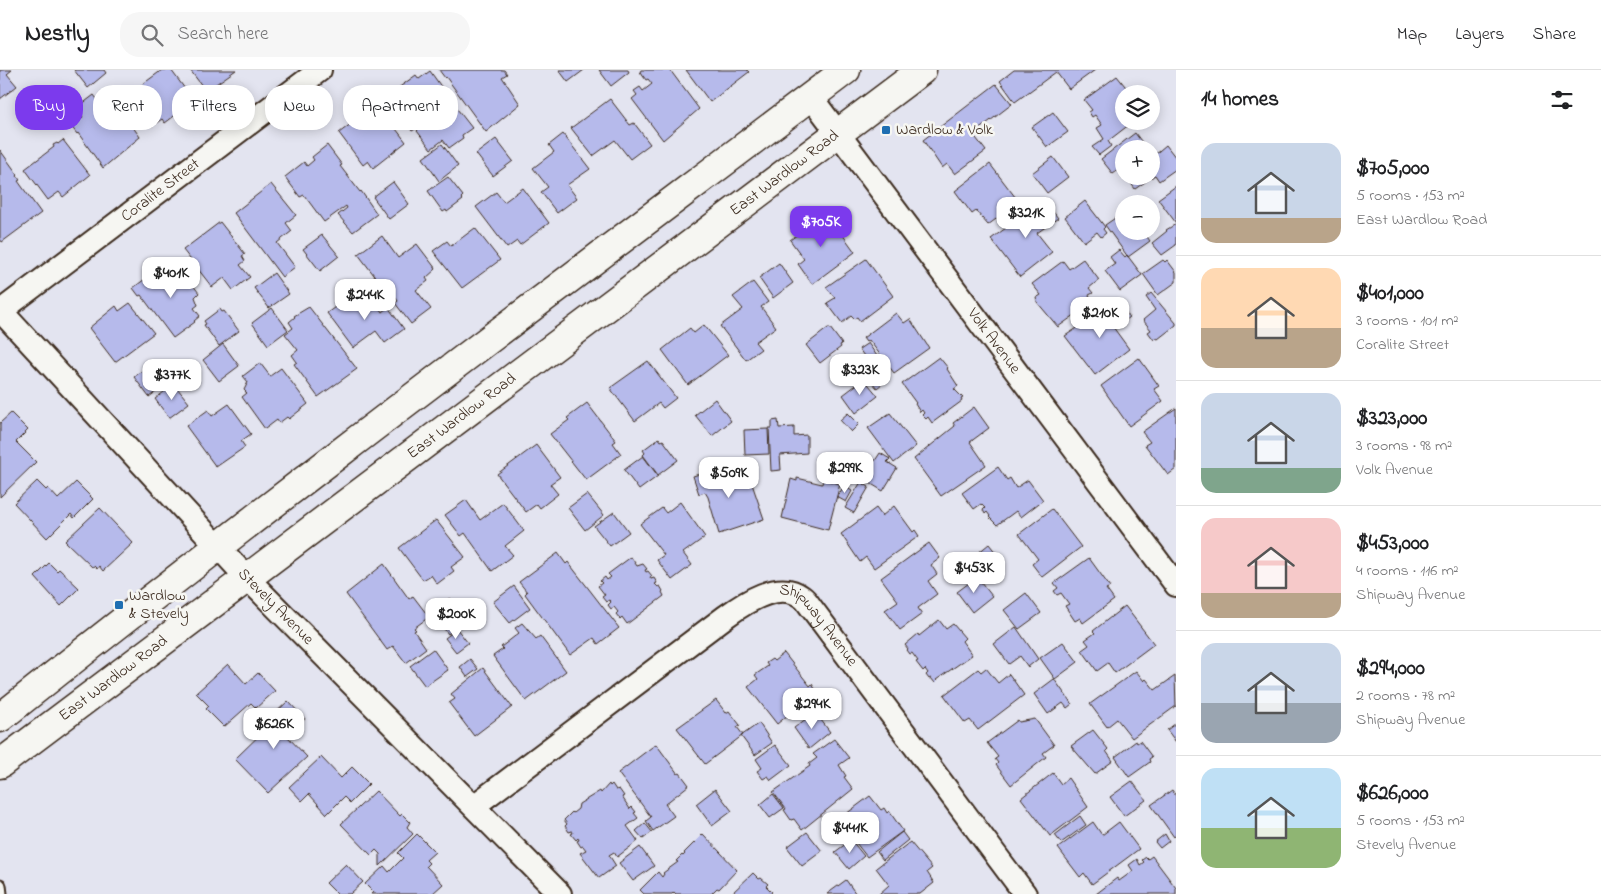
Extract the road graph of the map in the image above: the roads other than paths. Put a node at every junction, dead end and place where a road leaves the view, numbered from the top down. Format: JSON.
{"nodes":[{"id":1,"x":320,"y":70,"type":"edge"},
{"id":2,"x":846,"y":70,"type":"edge"},
{"id":3,"x":922,"y":70,"type":"edge"},
{"id":4,"x":811,"y":96,"type":"junction"},
{"id":5,"x":838,"y":133,"type":"junction"},
{"id":6,"x":1,"y":310,"type":"edge"},
{"id":7,"x":220,"y":547,"type":"junction"},
{"id":8,"x":248,"y":578,"type":"junction"},
{"id":9,"x":1176,"y":585,"type":"edge"},
{"id":10,"x":0,"y":718,"type":"edge"},
{"id":11,"x":0,"y":764,"type":"edge"},
{"id":12,"x":474,"y":806,"type":"junction"},
{"id":13,"x":0,"y":885,"type":"edge"},
{"id":14,"x":1,"y":894,"type":"edge"},
{"id":15,"x":560,"y":894,"type":"edge"},
{"id":16,"x":1025,"y":894,"type":"edge"}],
"edges":[{"from":1,"to":6,"type":"street","name":"Coralite Street"},
{"from":2,"to":4,"type":"main road"},
{"from":3,"to":5,"type":"main road","name":"East Wardlow Road"},
{"from":4,"to":5,"type":"street","name":"Volk Avenue"},
{"from":4,"to":7,"type":"main road"},
{"from":5,"to":8,"type":"main road","name":"East Wardlow Road"},
{"from":5,"to":9,"type":"street","name":"Volk Avenue"},
{"from":6,"to":7,"type":"street","name":"Stevely Avenue"},
{"from":7,"to":8,"type":"street","name":"Stevely Avenue"},
{"from":7,"to":10,"type":"main road"},
{"from":8,"to":11,"type":"main road","name":"East Wardlow Road"},
{"from":8,"to":12,"type":"street","name":"Stevely Avenue"},
{"from":12,"to":15,"type":"street","name":"Stevely Avenue"},
{"from":12,"to":16,"type":"street","name":"Shipway Avenue"},
{"from":13,"to":14,"type":"lane"}]}
